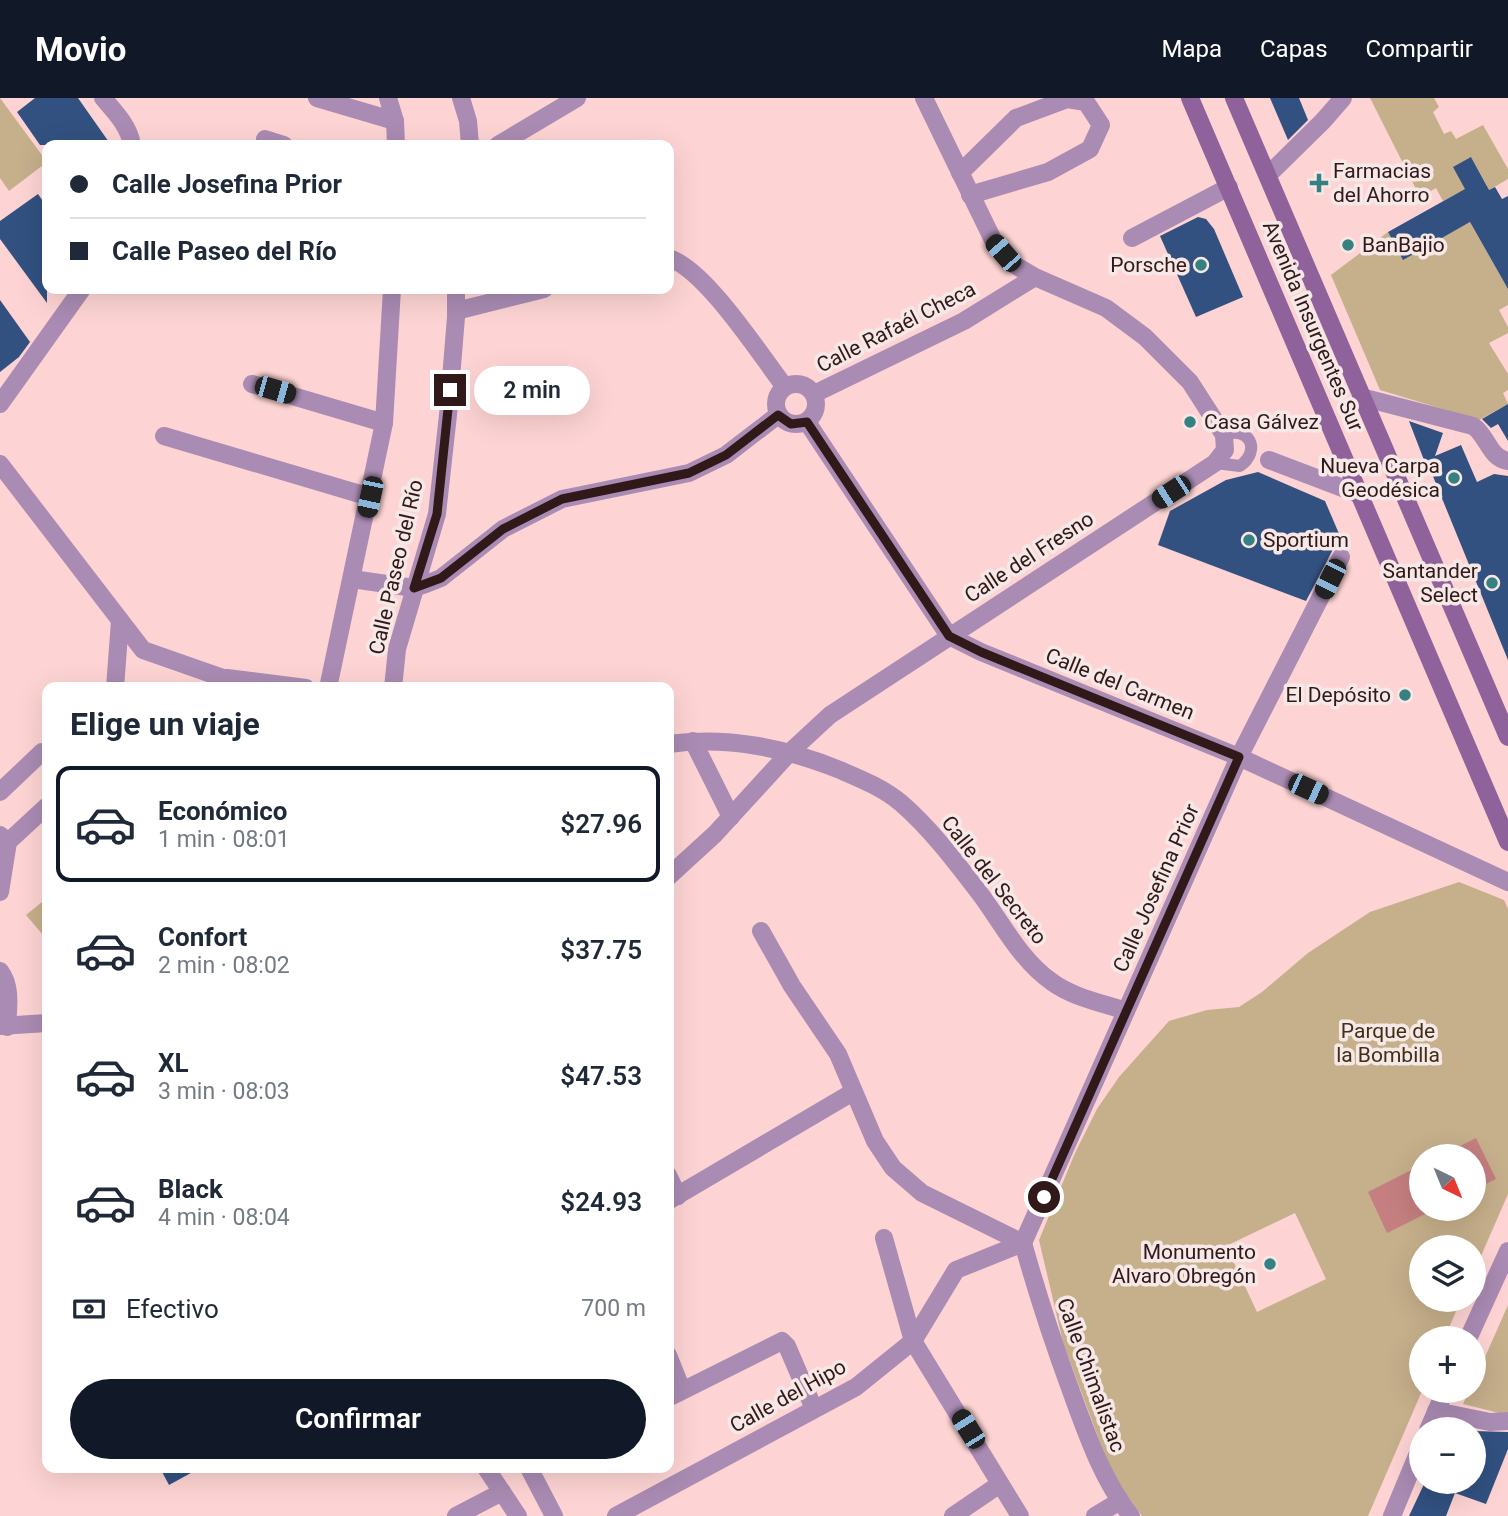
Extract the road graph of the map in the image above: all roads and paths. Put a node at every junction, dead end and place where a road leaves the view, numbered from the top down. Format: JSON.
{"nodes":[{"id":1,"x":103,"y":98,"type":"edge"},
{"id":2,"x":317,"y":98,"type":"edge"},
{"id":3,"x":388,"y":98,"type":"edge"},
{"id":4,"x":461,"y":98,"type":"edge"},
{"id":5,"x":578,"y":98,"type":"edge"},
{"id":6,"x":923,"y":98,"type":"edge"},
{"id":7,"x":1190,"y":98,"type":"edge"},
{"id":8,"x":1234,"y":98,"type":"edge"},
{"id":9,"x":1343,"y":98,"type":"edge"},
{"id":10,"x":396,"y":121,"type":"junction"},
{"id":11,"x":265,"y":139,"type":"dead end"},
{"id":12,"x":131,"y":140,"type":"edge"},
{"id":13,"x":268,"y":140,"type":"edge"},
{"id":14,"x":396,"y":140,"type":"edge"},
{"id":15,"x":470,"y":140,"type":"edge"},
{"id":16,"x":507,"y":140,"type":"edge"},
{"id":17,"x":960,"y":173,"type":"junction"},
{"id":18,"x":1268,"y":175,"type":"junction"},
{"id":19,"x":1229,"y":187,"type":"junction"},
{"id":20,"x":970,"y":195,"type":"junction"},
{"id":21,"x":1132,"y":238,"type":"dead end"},
{"id":22,"x":674,"y":259,"type":"edge"},
{"id":23,"x":1035,"y":277,"type":"junction"},
{"id":24,"x":78,"y":294,"type":"edge"},
{"id":25,"x":392,"y":294,"type":"edge"},
{"id":26,"x":456,"y":294,"type":"edge"},
{"id":27,"x":524,"y":294,"type":"edge"},
{"id":28,"x":456,"y":311,"type":"junction"},
{"id":29,"x":252,"y":384,"type":"dead end"},
{"id":30,"x":785,"y":387,"type":"junction"},
{"id":31,"x":814,"y":394,"type":"junction"},
{"id":32,"x":1361,"y":397,"type":"junction"},
{"id":33,"x":0,"y":404,"type":"edge"},
{"id":34,"x":778,"y":415,"type":"junction"},
{"id":35,"x":807,"y":422,"type":"junction"},
{"id":36,"x":384,"y":424,"type":"junction"},
{"id":37,"x":164,"y":436,"type":"dead end"},
{"id":38,"x":1269,"y":460,"type":"dead end"},
{"id":39,"x":1508,"y":461,"type":"edge"},
{"id":40,"x":0,"y":464,"type":"edge"},
{"id":41,"x":1361,"y":495,"type":"junction"},
{"id":42,"x":370,"y":497,"type":"junction"},
{"id":43,"x":1341,"y":557,"type":"dead end"},
{"id":44,"x":352,"y":579,"type":"junction"},
{"id":45,"x":414,"y":588,"type":"junction"},
{"id":46,"x":120,"y":621,"type":"junction"},
{"id":47,"x":949,"y":636,"type":"junction"},
{"id":48,"x":115,"y":682,"type":"edge"},
{"id":49,"x":236,"y":682,"type":"edge"},
{"id":50,"x":329,"y":682,"type":"edge"},
{"id":51,"x":394,"y":682,"type":"edge"},
{"id":52,"x":1508,"y":737,"type":"edge"},
{"id":53,"x":693,"y":741,"type":"junction"},
{"id":54,"x":674,"y":743,"type":"edge"},
{"id":55,"x":790,"y":751,"type":"junction"},
{"id":56,"x":42,"y":752,"type":"dead end"},
{"id":57,"x":1239,"y":757,"type":"junction"},
{"id":58,"x":0,"y":792,"type":"edge"},
{"id":59,"x":42,"y":811,"type":"edge"},
{"id":60,"x":731,"y":817,"type":"junction"},
{"id":61,"x":4,"y":838,"type":"edge"},
{"id":62,"x":1508,"y":842,"type":"edge"},
{"id":63,"x":674,"y":871,"type":"edge"},
{"id":64,"x":1508,"y":882,"type":"edge"},
{"id":65,"x":0,"y":892,"type":"edge"},
{"id":66,"x":761,"y":931,"type":"dead end"},
{"id":67,"x":0,"y":971,"type":"edge"},
{"id":68,"x":1126,"y":1011,"type":"junction"},
{"id":69,"x":42,"y":1023,"type":"edge"},
{"id":70,"x":3,"y":1027,"type":"edge"},
{"id":71,"x":853,"y":1092,"type":"junction"},
{"id":72,"x":674,"y":1198,"type":"edge"},
{"id":73,"x":884,"y":1238,"type":"dead end"},
{"id":74,"x":1023,"y":1243,"type":"junction"},
{"id":75,"x":1508,"y":1251,"type":"edge"},
{"id":76,"x":1474,"y":1326,"type":"edge"},
{"id":77,"x":913,"y":1341,"type":"junction"},
{"id":78,"x":676,"y":1394,"type":"edge"},
{"id":79,"x":1440,"y":1403,"type":"edge"},
{"id":80,"x":814,"y":1409,"type":"junction"},
{"id":81,"x":1436,"y":1411,"type":"junction"},
{"id":82,"x":1433,"y":1417,"type":"edge"},
{"id":83,"x":1508,"y":1422,"type":"edge"},
{"id":84,"x":489,"y":1473,"type":"edge"},
{"id":85,"x":535,"y":1473,"type":"edge"},
{"id":86,"x":1409,"y":1475,"type":"edge"},
{"id":87,"x":1000,"y":1484,"type":"junction"},
{"id":88,"x":502,"y":1492,"type":"junction"},
{"id":89,"x":1120,"y":1501,"type":"junction"},
{"id":90,"x":456,"y":1516,"type":"edge"},
{"id":91,"x":518,"y":1516,"type":"edge"},
{"id":92,"x":554,"y":1516,"type":"edge"},
{"id":93,"x":616,"y":1516,"type":"edge"},
{"id":94,"x":953,"y":1516,"type":"edge"},
{"id":95,"x":1020,"y":1516,"type":"edge"},
{"id":96,"x":1095,"y":1516,"type":"edge"},
{"id":97,"x":1131,"y":1516,"type":"edge"},
{"id":98,"x":1392,"y":1516,"type":"edge"}],
"edges":[{"from":1,"to":12,"type":"street"},
{"from":2,"to":10,"type":"street"},
{"from":3,"to":10,"type":"street"},
{"from":4,"to":15,"type":"street"},
{"from":5,"to":16,"type":"street"},
{"from":6,"to":17,"type":"street"},
{"from":7,"to":19,"type":"main road","name":"Avenida Insurgentes Sur"},
{"from":8,"to":18,"type":"main road","name":"Avenida Insurgentes Sur"},
{"from":9,"to":18,"type":"street"},
{"from":10,"to":14,"type":"street"},
{"from":11,"to":13,"type":"street"},
{"from":17,"to":20,"type":"street"},
{"from":17,"to":20,"type":"street"},
{"from":18,"to":32,"type":"main road","name":"Avenida Insurgentes Sur"},
{"from":19,"to":21,"type":"street"},
{"from":19,"to":41,"type":"main road","name":"Avenida Insurgentes Sur"},
{"from":20,"to":23,"type":"street"},
{"from":22,"to":30,"type":"street"},
{"from":23,"to":31,"type":"street","name":"Calle Rafaél Checa"},
{"from":23,"to":47,"type":"street","name":"Calle del Fresno"},
{"from":24,"to":33,"type":"street"},
{"from":25,"to":36,"type":"street","name":"Calle Paseo del Río"},
{"from":26,"to":28,"type":"street","name":"Calle Paseo del Río"},
{"from":27,"to":28,"type":"street"},
{"from":28,"to":45,"type":"street","name":"Calle Paseo del Río"},
{"from":29,"to":36,"type":"street"},
{"from":30,"to":31,"type":"street"},
{"from":30,"to":34,"type":"street"},
{"from":31,"to":35,"type":"street"},
{"from":32,"to":39,"type":"street"},
{"from":32,"to":52,"type":"main road","name":"Avenida Insurgentes Sur"},
{"from":34,"to":35,"type":"street"},
{"from":34,"to":45,"type":"street"},
{"from":35,"to":47,"type":"street"},
{"from":36,"to":42,"type":"street","name":"Calle Paseo del Río"},
{"from":37,"to":42,"type":"street"},
{"from":38,"to":41,"type":"street"},
{"from":40,"to":46,"type":"street"},
{"from":41,"to":62,"type":"main road","name":"Avenida Insurgentes Sur"},
{"from":42,"to":44,"type":"street","name":"Calle Paseo del Río"},
{"from":43,"to":57,"type":"street","name":"Calle Josefina Prior"},
{"from":44,"to":45,"type":"street"},
{"from":44,"to":50,"type":"street","name":"Calle Paseo del Río"},
{"from":45,"to":51,"type":"street","name":"Calle Paseo del Río"},
{"from":46,"to":48,"type":"street"},
{"from":46,"to":49,"type":"street"},
{"from":47,"to":55,"type":"street","name":"Calle del Fresno"},
{"from":47,"to":57,"type":"street","name":"Calle del Carmen"},
{"from":53,"to":54,"type":"street","name":"Calle del Secreto"},
{"from":53,"to":55,"type":"street","name":"Calle del Secreto"},
{"from":53,"to":60,"type":"street"},
{"from":55,"to":60,"type":"street","name":"Calle del Fresno"},
{"from":55,"to":68,"type":"street","name":"Calle del Secreto"},
{"from":56,"to":58,"type":"street"},
{"from":57,"to":64,"type":"street","name":"Calle del Carmen"},
{"from":57,"to":68,"type":"street","name":"Calle Josefina Prior"},
{"from":59,"to":61,"type":"street"},
{"from":60,"to":63,"type":"street","name":"Calle del Fresno"},
{"from":61,"to":65,"type":"street"},
{"from":66,"to":71,"type":"street"},
{"from":67,"to":70,"type":"street"},
{"from":68,"to":74,"type":"street","name":"Calle Josefina Prior"},
{"from":69,"to":70,"type":"street"},
{"from":71,"to":72,"type":"street"},
{"from":71,"to":74,"type":"street"},
{"from":73,"to":77,"type":"street"},
{"from":74,"to":77,"type":"street","name":"Calle del Hipo"},
{"from":74,"to":89,"type":"street","name":"Calle Chimalistac"},
{"from":75,"to":76,"type":"street"},
{"from":77,"to":80,"type":"street","name":"Calle del Hipo"},
{"from":77,"to":87,"type":"street"},
{"from":78,"to":80,"type":"street"},
{"from":79,"to":81,"type":"street"},
{"from":80,"to":93,"type":"street","name":"Calle del Hipo"},
{"from":81,"to":82,"type":"street"},
{"from":81,"to":83,"type":"street"},
{"from":84,"to":88,"type":"street"},
{"from":85,"to":92,"type":"street"},
{"from":86,"to":98,"type":"street"},
{"from":87,"to":94,"type":"street"},
{"from":87,"to":95,"type":"street"},
{"from":88,"to":90,"type":"street"},
{"from":88,"to":91,"type":"street"},
{"from":89,"to":96,"type":"street"},
{"from":89,"to":97,"type":"street","name":"Calle Chimalistac"}]}
